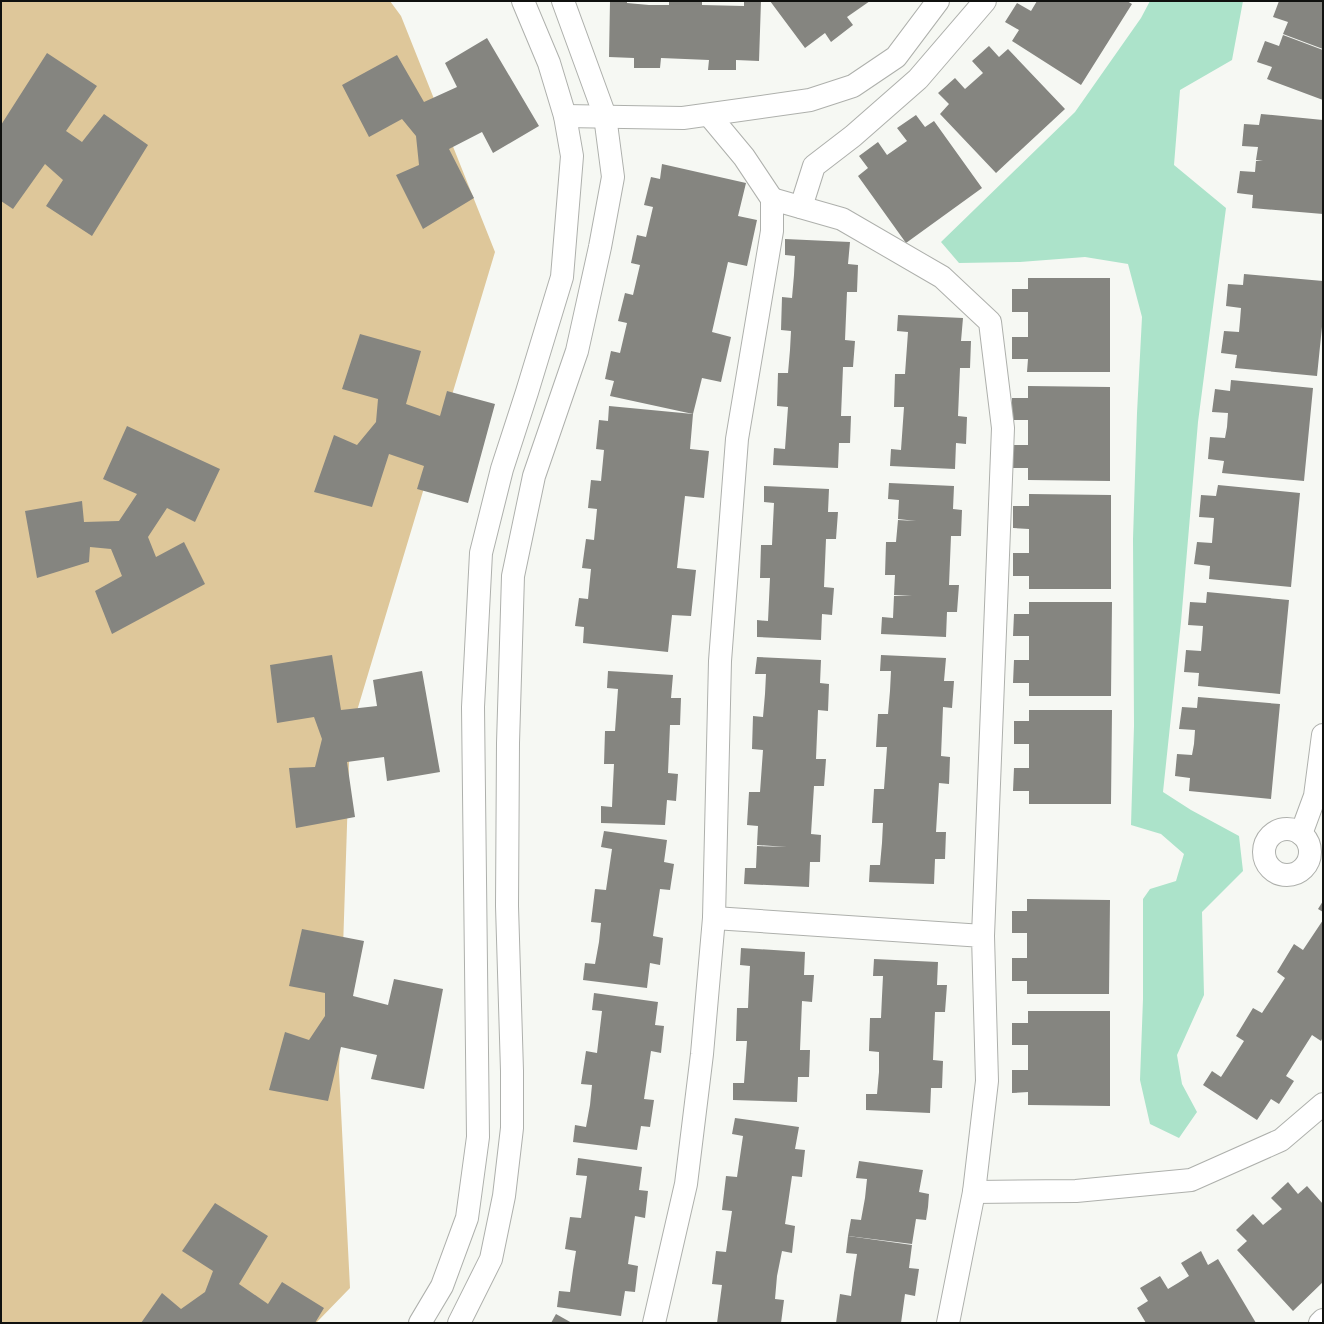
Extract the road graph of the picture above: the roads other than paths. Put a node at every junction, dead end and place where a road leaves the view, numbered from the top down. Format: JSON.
{"nodes":[{"id":1,"x":524,"y":1,"type":"edge"},
{"id":2,"x":563,"y":1,"type":"edge"},
{"id":3,"x":938,"y":1,"type":"edge"},
{"id":4,"x":985,"y":1,"type":"edge"},
{"id":5,"x":709,"y":115,"type":"junction"},
{"id":6,"x":565,"y":116,"type":"junction"},
{"id":7,"x":605,"y":116,"type":"junction"},
{"id":8,"x":772,"y":199,"type":"junction"},
{"id":9,"x":801,"y":207,"type":"junction"},
{"id":10,"x":1323,"y":735,"type":"edge"},
{"id":11,"x":1301,"y":834,"type":"dead end"},
{"id":12,"x":714,"y":918,"type":"junction"},
{"id":13,"x":983,"y":936,"type":"junction"},
{"id":14,"x":1323,"y":1104,"type":"edge"},
{"id":15,"x":974,"y":1192,"type":"junction"},
{"id":16,"x":1323,"y":1320,"type":"edge"},
{"id":17,"x":420,"y":1323,"type":"edge"},
{"id":18,"x":459,"y":1323,"type":"edge"},
{"id":19,"x":654,"y":1323,"type":"edge"},
{"id":20,"x":948,"y":1323,"type":"edge"},
{"id":21,"x":1320,"y":1323,"type":"edge"}],
"edges":[{"from":1,"to":6,"type":"street"},
{"from":2,"to":7,"type":"street"},
{"from":3,"to":5,"type":"street"},
{"from":4,"to":9,"type":"street"},
{"from":5,"to":7,"type":"street"},
{"from":5,"to":8,"type":"street"},
{"from":6,"to":7,"type":"street"},
{"from":6,"to":17,"type":"street"},
{"from":7,"to":18,"type":"street"},
{"from":8,"to":9,"type":"street"},
{"from":8,"to":12,"type":"street"},
{"from":9,"to":13,"type":"street"},
{"from":10,"to":11,"type":"street"},
{"from":12,"to":13,"type":"street"},
{"from":12,"to":19,"type":"street"},
{"from":13,"to":15,"type":"street"},
{"from":14,"to":15,"type":"street"},
{"from":15,"to":20,"type":"street"},
{"from":16,"to":21,"type":"street"}]}
